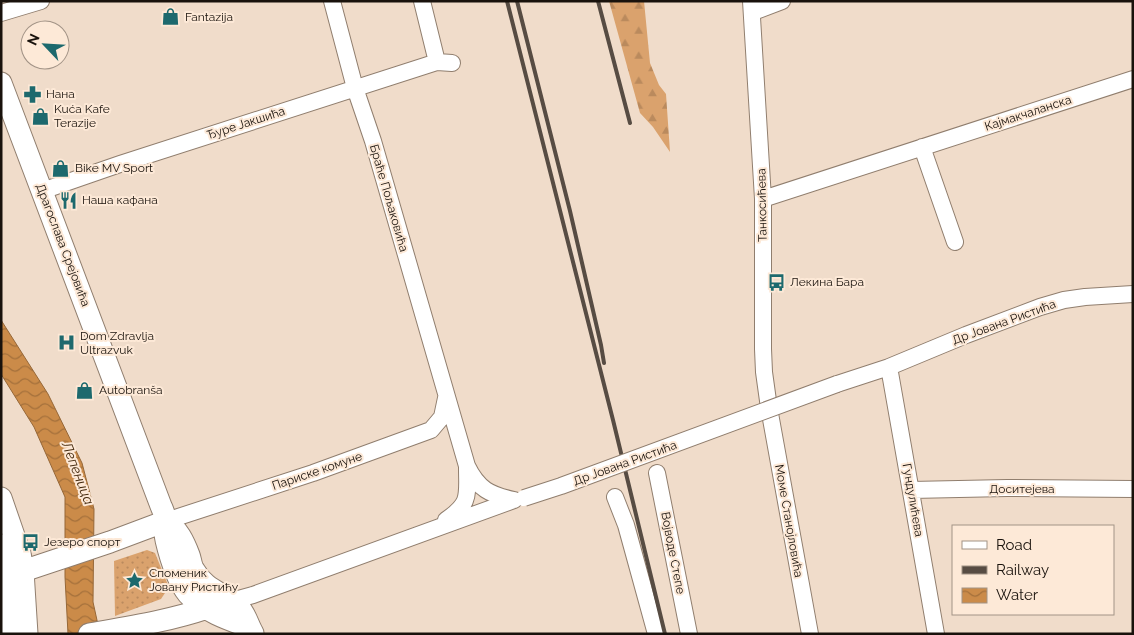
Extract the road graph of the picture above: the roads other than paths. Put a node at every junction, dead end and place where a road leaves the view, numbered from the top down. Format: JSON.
{"nodes":[{"id":1,"x":41,"y":1,"type":"edge"},
{"id":2,"x":332,"y":1,"type":"edge"},
{"id":3,"x":422,"y":1,"type":"edge"},
{"id":4,"x":782,"y":1,"type":"edge"},
{"id":5,"x":752,"y":6,"type":"edge"},
{"id":6,"x":1,"y":13,"type":"edge"},
{"id":7,"x":1133,"y":78,"type":"edge"},
{"id":8,"x":1,"y":83,"type":"edge"},
{"id":9,"x":355,"y":88,"type":"junction"},
{"id":10,"x":922,"y":147,"type":"junction"},
{"id":11,"x":42,"y":191,"type":"junction"},
{"id":12,"x":763,"y":199,"type":"junction"},
{"id":13,"x":955,"y":242,"type":"dead end"},
{"id":14,"x":1133,"y":294,"type":"edge"},
{"id":15,"x":889,"y":367,"type":"junction"},
{"id":16,"x":446,"y":396,"type":"junction"},
{"id":17,"x":768,"y":408,"type":"joint"},
{"id":18,"x":431,"y":430,"type":"junction"},
{"id":19,"x":461,"y":446,"type":"junction"},
{"id":20,"x":467,"y":466,"type":"junction"},
{"id":21,"x":657,"y":473,"type":"dead end"},
{"id":22,"x":1133,"y":489,"type":"edge"},
{"id":23,"x":911,"y":490,"type":"junction"},
{"id":24,"x":615,"y":497,"type":"dead end"},
{"id":25,"x":1,"y":498,"type":"edge"},
{"id":26,"x":519,"y":499,"type":"junction"},
{"id":27,"x":166,"y":521,"type":"junction"},
{"id":28,"x":434,"y":528,"type":"junction"},
{"id":29,"x":1,"y":545,"type":"edge"},
{"id":30,"x":193,"y":568,"type":"junction"},
{"id":31,"x":10,"y":576,"type":"edge"},
{"id":32,"x":188,"y":594,"type":"junction"},
{"id":33,"x":231,"y":601,"type":"junction"},
{"id":34,"x":207,"y":608,"type":"junction"},
{"id":35,"x":170,"y":618,"type":"junction"},
{"id":36,"x":120,"y":631,"type":"edge"},
{"id":37,"x":251,"y":631,"type":"edge"},
{"id":38,"x":10,"y":634,"type":"edge"},
{"id":39,"x":28,"y":634,"type":"edge"},
{"id":40,"x":89,"y":634,"type":"edge"},
{"id":41,"x":656,"y":634,"type":"edge"},
{"id":42,"x":689,"y":634,"type":"edge"},
{"id":43,"x":810,"y":634,"type":"edge"},
{"id":44,"x":936,"y":634,"type":"edge"}],
"edges":[{"from":1,"to":6,"type":"street"},
{"from":2,"to":9,"type":"street","name":"Браће Пољаковића"},
{"from":3,"to":9,"type":"street","name":"Ђуре Јакшића"},
{"from":4,"to":5,"type":"street"},
{"from":5,"to":12,"type":"street","name":"Танкосићева"},
{"from":7,"to":10,"type":"street","name":"Кајмакчаланска"},
{"from":8,"to":11,"type":"main road","name":"Драгослава Срејовића"},
{"from":9,"to":11,"type":"street","name":"Ђуре Јакшића"},
{"from":9,"to":16,"type":"street","name":"Браће Пољаковића"},
{"from":10,"to":12,"type":"street","name":"Кајмакчаланска"},
{"from":10,"to":13,"type":"street"},
{"from":11,"to":27,"type":"main road","name":"Драгослава Срејовића"},
{"from":12,"to":17,"type":"street","name":"Танкосићева"},
{"from":14,"to":15,"type":"street","name":"Др Јована Ристића"},
{"from":15,"to":23,"type":"street","name":"Гундулићева"},
{"from":15,"to":26,"type":"street","name":"Др Јована Ристића","bridge":true},
{"from":16,"to":18,"type":"street"},
{"from":16,"to":19,"type":"street","name":"Браће Пољаковића"},
{"from":17,"to":43,"type":"street","name":"Моме Станојловића"},
{"from":18,"to":19,"type":"street"},
{"from":18,"to":27,"type":"street","name":"Париске комуне"},
{"from":19,"to":20,"type":"street","name":"Браће Пољаковића"},
{"from":20,"to":26,"type":"street"},
{"from":20,"to":28,"type":"street"},
{"from":21,"to":42,"type":"street","name":"Војводе Степе"},
{"from":22,"to":23,"type":"street","name":"Доситејева"},
{"from":23,"to":44,"type":"street","name":"Гундулићева"},
{"from":24,"to":41,"type":"street"},
{"from":25,"to":31,"type":"main road"},
{"from":26,"to":28,"type":"street","name":"Др Јована Ристића"},
{"from":27,"to":30,"type":"main road","name":"Драгослава Срејовића"},
{"from":27,"to":31,"type":"main road"},
{"from":27,"to":32,"type":"main road","name":"Драгослава Срејовића"},
{"from":28,"to":33,"type":"street","name":"Др Јована Ристића"},
{"from":29,"to":31,"type":"main road"},
{"from":30,"to":32,"type":"main road"},
{"from":30,"to":33,"type":"main road","name":"Драгослава Срејовића"},
{"from":31,"to":38,"type":"main road"},
{"from":31,"to":39,"type":"main road"},
{"from":32,"to":34,"type":"main road","name":"Драгослава Срејовића"},
{"from":32,"to":35,"type":"main road"},
{"from":33,"to":34,"type":"street","name":"Др Јована Ристића"},
{"from":33,"to":37,"type":"main road","name":"Драгослава Срејовића"},
{"from":34,"to":35,"type":"main road","name":"Др Јована Ристића"},
{"from":34,"to":37,"type":"main road","name":"Драгослава Срејовића"},
{"from":35,"to":36,"type":"main road","name":"Др Јована Ристића"},
{"from":36,"to":40,"type":"main road","name":"Др Јована Ристића"}]}
